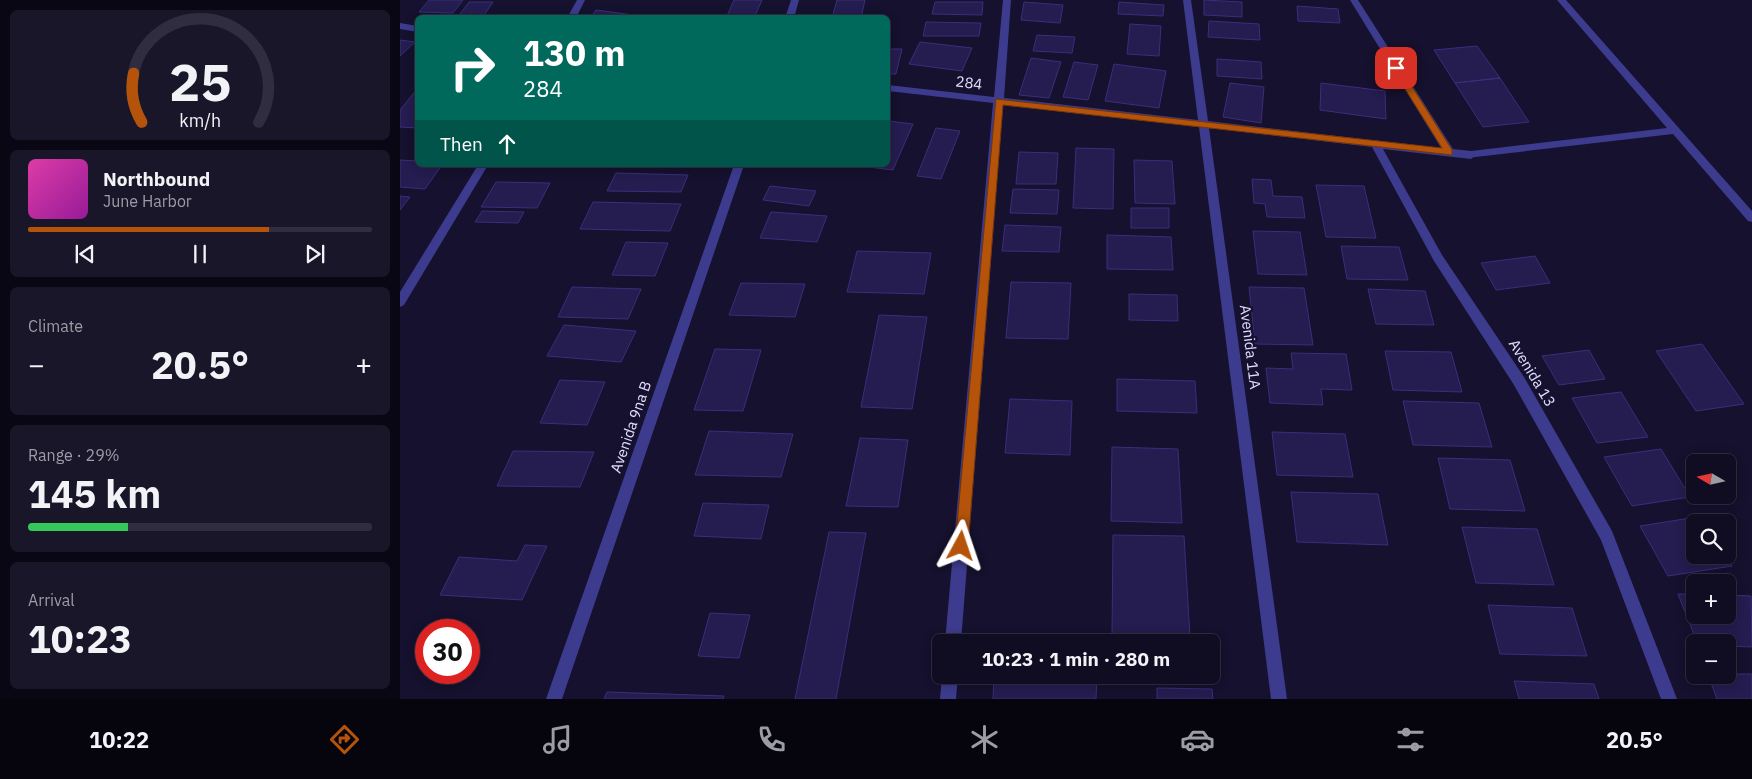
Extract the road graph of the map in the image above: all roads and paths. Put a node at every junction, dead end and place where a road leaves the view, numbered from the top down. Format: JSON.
{"nodes":[{"id":1,"x":581,"y":0,"type":"edge"},
{"id":2,"x":795,"y":0,"type":"edge"},
{"id":3,"x":1007,"y":0,"type":"edge"},
{"id":4,"x":1187,"y":0,"type":"edge"},
{"id":5,"x":1354,"y":0,"type":"edge"},
{"id":6,"x":1562,"y":0,"type":"edge"},
{"id":7,"x":573,"y":15,"type":"edge"},
{"id":8,"x":790,"y":15,"type":"edge"},
{"id":9,"x":400,"y":26,"type":"edge"},
{"id":10,"x":415,"y":28,"type":"edge"},
{"id":11,"x":890,"y":88,"type":"edge"},
{"id":12,"x":999,"y":101,"type":"junction"},
{"id":13,"x":1205,"y":125,"type":"junction"},
{"id":14,"x":1676,"y":130,"type":"junction"},
{"id":15,"x":1375,"y":143,"type":"junction"},
{"id":16,"x":1449,"y":152,"type":"junction"},
{"id":17,"x":482,"y":167,"type":"edge"},
{"id":18,"x":738,"y":167,"type":"edge"},
{"id":19,"x":1752,"y":218,"type":"edge"},
{"id":20,"x":400,"y":302,"type":"edge"},
{"id":21,"x":954,"y":634,"type":"edge"},
{"id":22,"x":949,"y":684,"type":"edge"},
{"id":23,"x":554,"y":699,"type":"edge"},
{"id":24,"x":948,"y":699,"type":"edge"},
{"id":25,"x":1279,"y":699,"type":"edge"},
{"id":26,"x":1669,"y":699,"type":"edge"}],
"edges":[{"from":1,"to":7,"type":"street"},
{"from":2,"to":8,"type":"street"},
{"from":3,"to":12,"type":"street"},
{"from":4,"to":13,"type":"street","name":"Avenida 11A"},
{"from":5,"to":16,"type":"street"},
{"from":6,"to":14,"type":"street"},
{"from":9,"to":10,"type":"street"},
{"from":11,"to":12,"type":"street","name":"284"},
{"from":12,"to":13,"type":"street","name":"284"},
{"from":12,"to":21,"type":"street"},
{"from":13,"to":15,"type":"street","name":"284"},
{"from":13,"to":25,"type":"street","name":"Avenida 11A"},
{"from":14,"to":16,"type":"street"},
{"from":14,"to":19,"type":"street"},
{"from":15,"to":16,"type":"street"},
{"from":15,"to":26,"type":"street","name":"Avenida 13"},
{"from":17,"to":20,"type":"street"},
{"from":18,"to":23,"type":"street","name":"Avenida 9na B"},
{"from":22,"to":24,"type":"street"}]}
